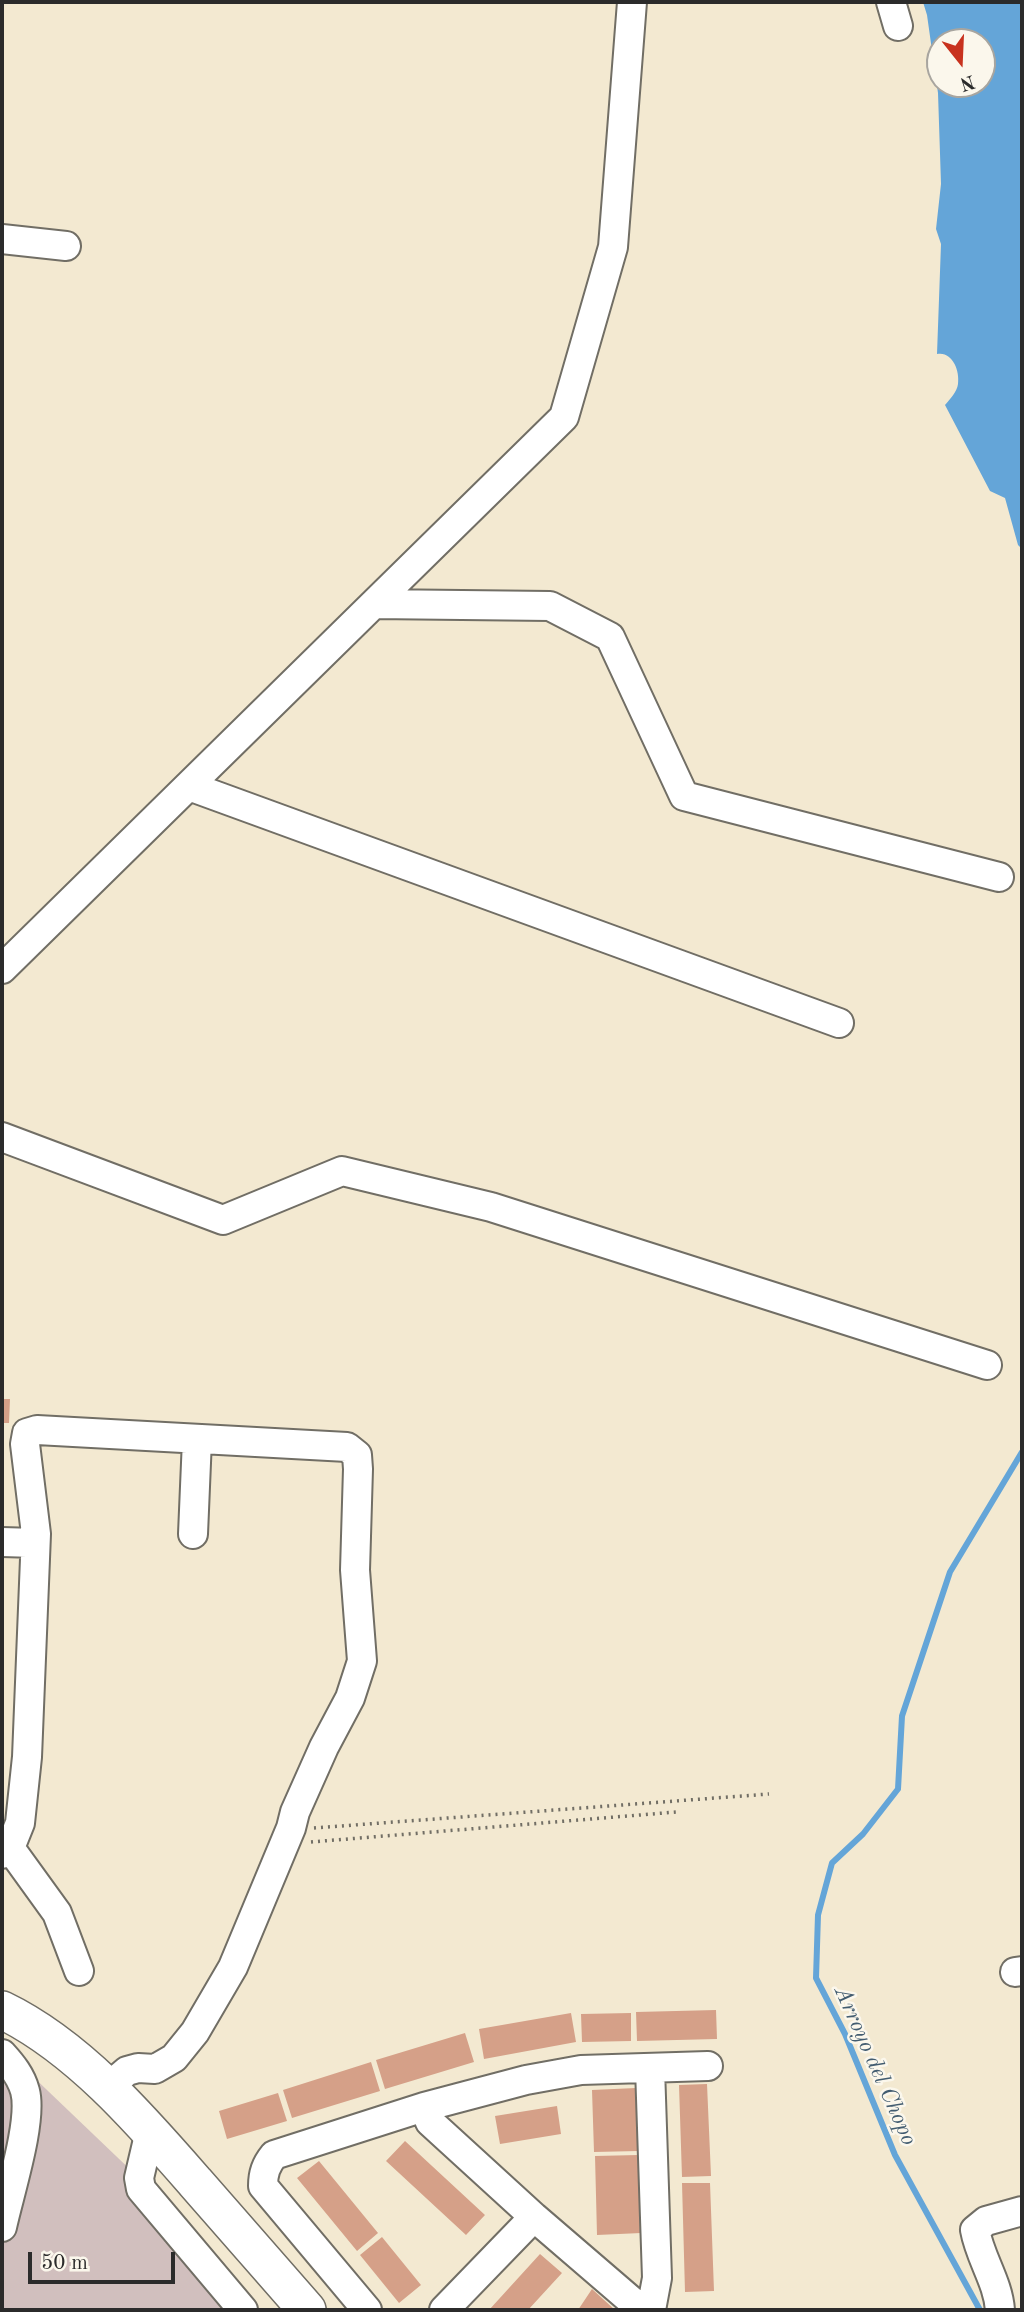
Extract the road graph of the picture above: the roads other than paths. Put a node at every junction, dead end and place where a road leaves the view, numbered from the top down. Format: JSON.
{"nodes":[{"id":1,"x":632,"y":2,"type":"edge"},
{"id":2,"x":2,"y":239,"type":"edge"},
{"id":3,"x":66,"y":246,"type":"dead end"},
{"id":4,"x":374,"y":604,"type":"junction"},
{"id":5,"x":189,"y":786,"type":"junction"},
{"id":6,"x":999,"y":877,"type":"dead end"},
{"id":7,"x":2,"y":969,"type":"edge"},
{"id":8,"x":839,"y":1023,"type":"dead end"},
{"id":9,"x":2,"y":1137,"type":"edge"},
{"id":10,"x":987,"y":1365,"type":"dead end"},
{"id":11,"x":197,"y":1439,"type":"junction"},
{"id":12,"x":193,"y":1534,"type":"dead end"},
{"id":13,"x":2,"y":1542,"type":"edge"},
{"id":14,"x":35,"y":1543,"type":"junction"},
{"id":15,"x":6,"y":1851,"type":"edge"},
{"id":16,"x":79,"y":1971,"type":"dead end"},
{"id":17,"x":2,"y":2010,"type":"edge"},
{"id":18,"x":2,"y":2054,"type":"edge"},
{"id":19,"x":708,"y":2066,"type":"dead end"},
{"id":20,"x":650,"y":2068,"type":"junction"},
{"id":21,"x":107,"y":2088,"type":"junction"},
{"id":22,"x":424,"y":2107,"type":"junction"},
{"id":23,"x":150,"y":2131,"type":"junction"},
{"id":24,"x":1022,"y":2211,"type":"edge"},
{"id":25,"x":534,"y":2217,"type":"junction"},
{"id":26,"x":2,"y":2227,"type":"edge"},
{"id":27,"x":243,"y":2310,"type":"edge"},
{"id":28,"x":307,"y":2310,"type":"edge"},
{"id":29,"x":367,"y":2310,"type":"edge"},
{"id":30,"x":444,"y":2310,"type":"edge"},
{"id":31,"x":650,"y":2310,"type":"edge"},
{"id":32,"x":1000,"y":2310,"type":"edge"}],
"edges":[{"from":1,"to":4,"type":"street"},
{"from":2,"to":3,"type":"street"},
{"from":4,"to":5,"type":"street"},
{"from":4,"to":6,"type":"street"},
{"from":5,"to":7,"type":"street"},
{"from":5,"to":8,"type":"street"},
{"from":9,"to":10,"type":"street"},
{"from":11,"to":12,"type":"street"},
{"from":11,"to":14,"type":"street"},
{"from":11,"to":21,"type":"street"},
{"from":13,"to":14,"type":"street"},
{"from":14,"to":15,"type":"street"},
{"from":15,"to":16,"type":"street"},
{"from":17,"to":21,"type":"main road"},
{"from":18,"to":26,"type":"street"},
{"from":19,"to":20,"type":"street"},
{"from":20,"to":22,"type":"street"},
{"from":20,"to":31,"type":"street"},
{"from":21,"to":23,"type":"main road"},
{"from":22,"to":25,"type":"street"},
{"from":22,"to":29,"type":"street"},
{"from":23,"to":27,"type":"street"},
{"from":23,"to":28,"type":"main road"},
{"from":24,"to":32,"type":"street"},
{"from":25,"to":30,"type":"street"},
{"from":25,"to":31,"type":"street"}]}
